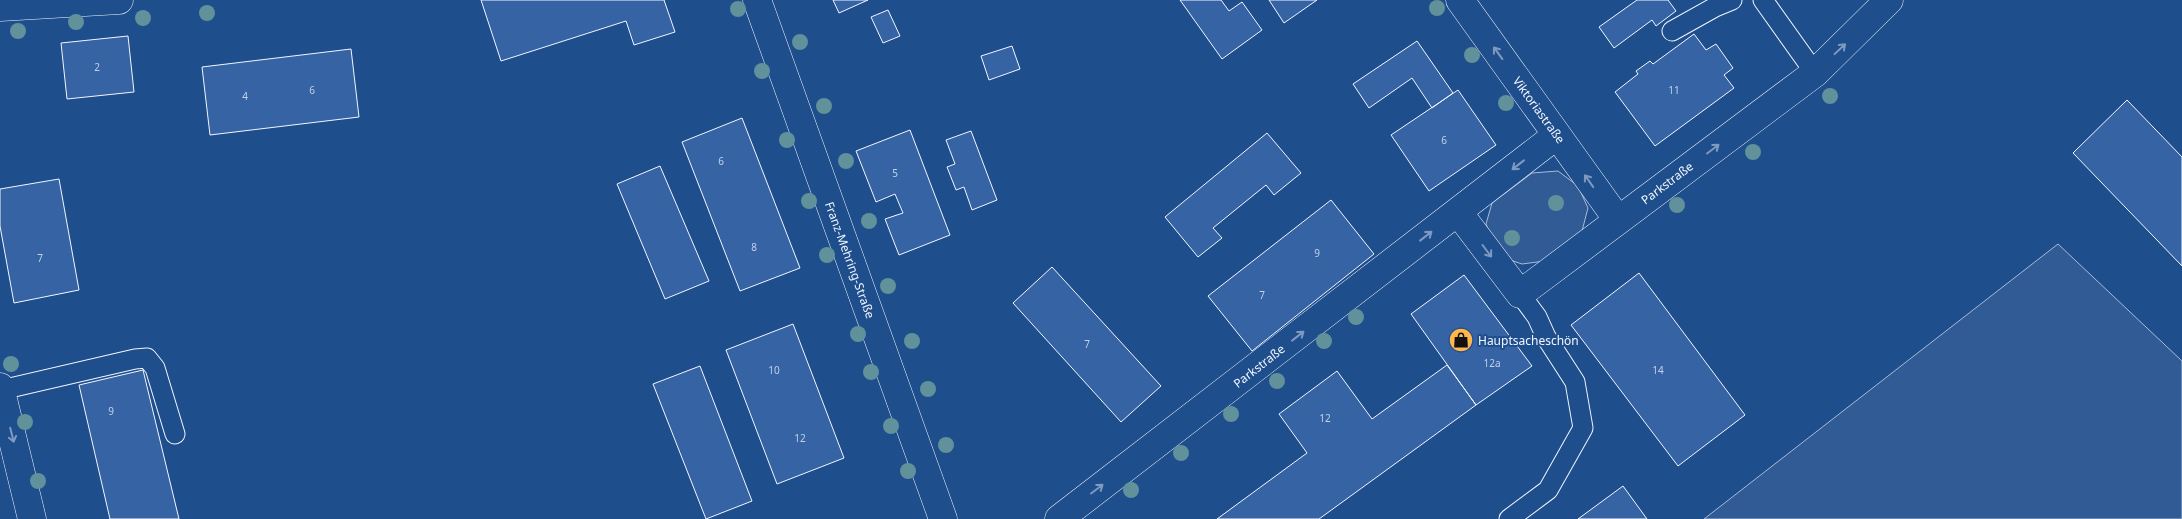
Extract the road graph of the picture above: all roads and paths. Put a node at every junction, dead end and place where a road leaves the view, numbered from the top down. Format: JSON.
{"nodes":[{"id":1,"x":119,"y":0,"type":"edge"},
{"id":2,"x":757,"y":0,"type":"edge"},
{"id":3,"x":1460,"y":0,"type":"edge"},
{"id":4,"x":1732,"y":0,"type":"edge"},
{"id":5,"x":1763,"y":0,"type":"edge"},
{"id":6,"x":1889,"y":0,"type":"edge"},
{"id":7,"x":0,"y":7,"type":"edge"},
{"id":8,"x":1672,"y":31,"type":"dead end"},
{"id":9,"x":1816,"y":73,"type":"junction"},
{"id":10,"x":1557,"y":135,"type":"junction"},
{"id":11,"x":1458,"y":212,"type":"junction"},
{"id":12,"x":1618,"y":220,"type":"junction"},
{"id":13,"x":1520,"y":294,"type":"junction"},
{"id":14,"x":0,"y":389,"type":"edge"},
{"id":15,"x":175,"y":434,"type":"dead end"},
{"id":16,"x":32,"y":519,"type":"edge"},
{"id":17,"x":943,"y":519,"type":"edge"},
{"id":18,"x":1059,"y":519,"type":"edge"},
{"id":19,"x":1509,"y":519,"type":"edge"}],
"edges":[{"from":1,"to":7,"type":"street"},
{"from":2,"to":17,"type":"street","name":"Franz-Mehring-Straße"},
{"from":10,"to":3,"type":"street","name":"Viktoriastraße","one_way":true},
{"from":4,"to":8,"type":"lane"},
{"from":5,"to":9,"type":"lane"},
{"from":9,"to":6,"type":"street","name":"Parkstraße","one_way":true},
{"from":12,"to":9,"type":"street","name":"Parkstraße","one_way":true},
{"from":10,"to":11,"type":"street","name":"Parkstraße","one_way":true},
{"from":12,"to":10,"type":"street","name":"Viktoriastraße","one_way":true},
{"from":11,"to":13,"type":"street","one_way":true},
{"from":18,"to":11,"type":"street","name":"Parkstraße","one_way":true},
{"from":12,"to":13,"type":"street","name":"Parkstraße"},
{"from":13,"to":19,"type":"lane"},
{"from":14,"to":15,"type":"lane"},
{"from":14,"to":16,"type":"street","one_way":true}]}
